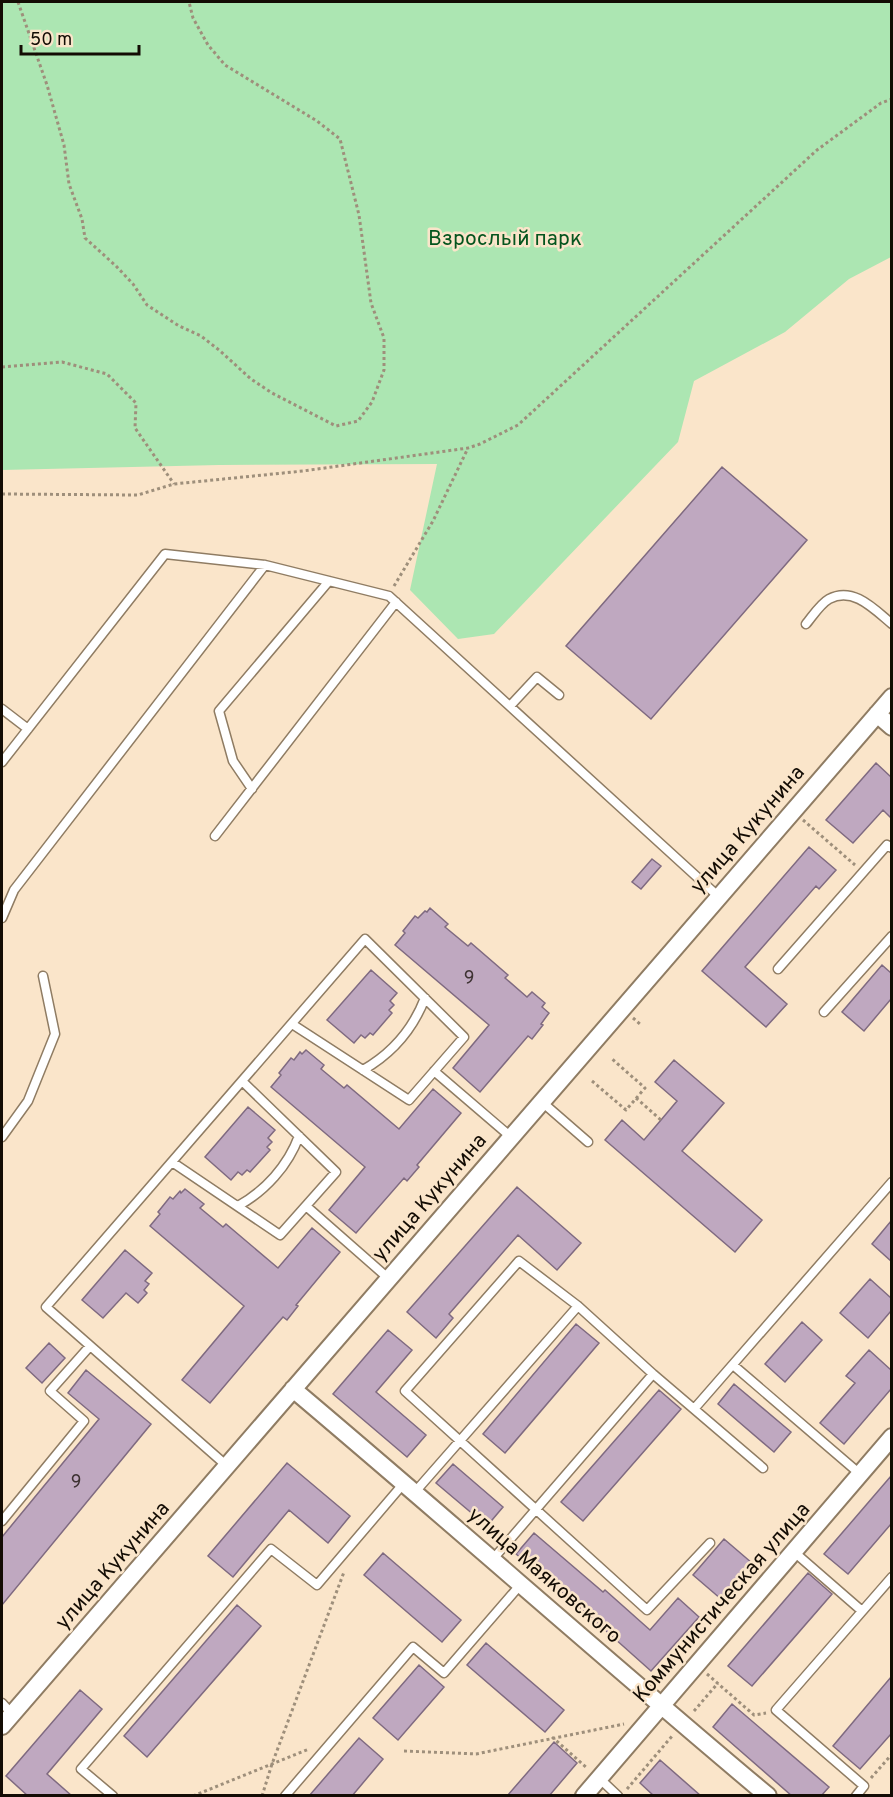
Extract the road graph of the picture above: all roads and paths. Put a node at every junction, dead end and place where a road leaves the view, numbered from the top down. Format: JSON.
{"nodes":[{"id":1,"x":18,"y":2,"type":"edge"},
{"id":2,"x":189,"y":2,"type":"edge"},
{"id":3,"x":891,"y":99,"type":"edge"},
{"id":4,"x":2,"y":367,"type":"edge"},
{"id":5,"x":468,"y":448,"type":"junction"},
{"id":6,"x":174,"y":484,"type":"junction"},
{"id":7,"x":2,"y":494,"type":"edge"},
{"id":8,"x":265,"y":565,"type":"junction"},
{"id":9,"x":329,"y":581,"type":"junction"},
{"id":10,"x":389,"y":596,"type":"junction"},
{"id":11,"x":396,"y":602,"type":"junction"},
{"id":12,"x":806,"y":624,"type":"dead end"},
{"id":13,"x":891,"y":624,"type":"edge"},
{"id":14,"x":559,"y":695,"type":"dead end"},
{"id":15,"x":891,"y":697,"type":"edge"},
{"id":16,"x":510,"y":706,"type":"junction"},
{"id":17,"x":2,"y":709,"type":"edge"},
{"id":18,"x":877,"y":714,"type":"junction"},
{"id":19,"x":891,"y":727,"type":"edge"},
{"id":20,"x":28,"y":729,"type":"junction"},
{"id":21,"x":2,"y":762,"type":"edge"},
{"id":22,"x":252,"y":789,"type":"junction"},
{"id":23,"x":793,"y":811,"type":"junction"},
{"id":24,"x":215,"y":836,"type":"dead end"},
{"id":25,"x":891,"y":849,"type":"edge"},
{"id":26,"x":863,"y":872,"type":"junction"},
{"id":27,"x":719,"y":897,"type":"junction"},
{"id":28,"x":2,"y":918,"type":"edge"},
{"id":29,"x":891,"y":936,"type":"edge"},
{"id":30,"x":778,"y":969,"type":"dead end"},
{"id":31,"x":42,"y":976,"type":"dead end"},
{"id":32,"x":425,"y":998,"type":"junction"},
{"id":33,"x":824,"y":1012,"type":"dead end"},
{"id":34,"x":292,"y":1024,"type":"junction"},
{"id":35,"x":611,"y":1058,"type":"dead end"},
{"id":36,"x":363,"y":1070,"type":"junction"},
{"id":37,"x":434,"y":1071,"type":"junction"},
{"id":38,"x":242,"y":1081,"type":"junction"},
{"id":39,"x":592,"y":1081,"type":"dead end"},
{"id":40,"x":636,"y":1098,"type":"junction"},
{"id":41,"x":542,"y":1102,"type":"junction"},
{"id":42,"x":661,"y":1120,"type":"dead end"},
{"id":43,"x":299,"y":1136,"type":"junction"},
{"id":44,"x":2,"y":1137,"type":"edge"},
{"id":45,"x":511,"y":1137,"type":"junction"},
{"id":46,"x":588,"y":1142,"type":"dead end"},
{"id":47,"x":172,"y":1162,"type":"junction"},
{"id":48,"x":891,"y":1182,"type":"edge"},
{"id":49,"x":238,"y":1206,"type":"junction"},
{"id":50,"x":306,"y":1206,"type":"junction"},
{"id":51,"x":388,"y":1278,"type":"junction"},
{"id":52,"x":578,"y":1306,"type":"junction"},
{"id":53,"x":90,"y":1346,"type":"junction"},
{"id":54,"x":733,"y":1365,"type":"junction"},
{"id":55,"x":653,"y":1374,"type":"junction"},
{"id":56,"x":293,"y":1389,"type":"junction"},
{"id":57,"x":694,"y":1409,"type":"junction"},
{"id":58,"x":891,"y":1437,"type":"edge"},
{"id":59,"x":460,"y":1441,"type":"junction"},
{"id":60,"x":227,"y":1466,"type":"junction"},
{"id":61,"x":763,"y":1468,"type":"dead end"},
{"id":62,"x":860,"y":1474,"type":"junction"},
{"id":63,"x":409,"y":1488,"type":"junction"},
{"id":64,"x":536,"y":1510,"type":"junction"},
{"id":65,"x":2,"y":1521,"type":"edge"},
{"id":66,"x":710,"y":1543,"type":"dead end"},
{"id":67,"x":793,"y":1551,"type":"junction"},
{"id":68,"x":493,"y":1559,"type":"junction"},
{"id":69,"x":345,"y":1570,"type":"dead end"},
{"id":70,"x":891,"y":1577,"type":"edge"},
{"id":71,"x":522,"y":1584,"type":"junction"},
{"id":72,"x":862,"y":1611,"type":"junction"},
{"id":73,"x":697,"y":1664,"type":"junction"},
{"id":74,"x":718,"y":1683,"type":"junction"},
{"id":75,"x":776,"y":1710,"type":"junction"},
{"id":76,"x":656,"y":1712,"type":"junction"},
{"id":77,"x":5,"y":1715,"type":"edge"},
{"id":78,"x":682,"y":1724,"type":"junction"},
{"id":79,"x":552,"y":1737,"type":"junction"},
{"id":80,"x":333,"y":1740,"type":"junction"},
{"id":81,"x":404,"y":1751,"type":"dead end"},
{"id":82,"x":891,"y":1754,"type":"edge"},
{"id":83,"x":272,"y":1764,"type":"junction"},
{"id":84,"x":599,"y":1778,"type":"junction"},
{"id":85,"x":864,"y":1786,"type":"junction"},
{"id":86,"x":113,"y":1796,"type":"edge"},
{"id":87,"x":193,"y":1796,"type":"edge"},
{"id":88,"x":262,"y":1796,"type":"edge"},
{"id":89,"x":285,"y":1796,"type":"edge"},
{"id":90,"x":584,"y":1796,"type":"edge"},
{"id":91,"x":620,"y":1796,"type":"edge"},
{"id":92,"x":768,"y":1796,"type":"edge"},
{"id":93,"x":855,"y":1796,"type":"edge"}],
"edges":[{"from":1,"to":2,"type":"path"},
{"from":3,"to":5,"type":"path"},
{"from":4,"to":6,"type":"path"},
{"from":5,"to":6,"type":"path"},
{"from":5,"to":10,"type":"path"},
{"from":6,"to":7,"type":"path"},
{"from":8,"to":9,"type":"lane"},
{"from":8,"to":20,"type":"lane"},
{"from":8,"to":28,"type":"lane"},
{"from":9,"to":10,"type":"lane"},
{"from":9,"to":22,"type":"lane"},
{"from":10,"to":11,"type":"lane"},
{"from":11,"to":16,"type":"lane"},
{"from":11,"to":22,"type":"lane"},
{"from":12,"to":13,"type":"lane"},
{"from":14,"to":16,"type":"lane"},
{"from":15,"to":18,"type":"street","name":"улица Кукунина"},
{"from":16,"to":27,"type":"lane"},
{"from":17,"to":20,"type":"lane"},
{"from":18,"to":19,"type":"street"},
{"from":18,"to":23,"type":"street","name":"улица Кукунина"},
{"from":20,"to":21,"type":"lane"},
{"from":22,"to":24,"type":"lane"},
{"from":23,"to":26,"type":"path"},
{"from":23,"to":27,"type":"street","name":"улица Кукунина"},
{"from":25,"to":26,"type":"lane"},
{"from":26,"to":30,"type":"lane"},
{"from":27,"to":41,"type":"street","name":"улица Кукунина"},
{"from":29,"to":33,"type":"lane"},
{"from":31,"to":44,"type":"lane"},
{"from":32,"to":34,"type":"lane"},
{"from":32,"to":36,"type":"lane"},
{"from":32,"to":37,"type":"lane"},
{"from":34,"to":36,"type":"lane"},
{"from":34,"to":38,"type":"lane"},
{"from":35,"to":40,"type":"path"},
{"from":36,"to":37,"type":"lane"},
{"from":37,"to":45,"type":"lane"},
{"from":38,"to":43,"type":"lane"},
{"from":38,"to":47,"type":"lane"},
{"from":39,"to":40,"type":"path"},
{"from":40,"to":42,"type":"path"},
{"from":41,"to":45,"type":"street","name":"улица Кукунина"},
{"from":41,"to":46,"type":"lane"},
{"from":43,"to":49,"type":"lane"},
{"from":43,"to":50,"type":"lane"},
{"from":45,"to":51,"type":"street","name":"улица Кукунина"},
{"from":47,"to":49,"type":"lane"},
{"from":47,"to":53,"type":"lane"},
{"from":48,"to":54,"type":"lane"},
{"from":49,"to":50,"type":"lane"},
{"from":50,"to":51,"type":"lane"},
{"from":51,"to":56,"type":"street","name":"улица Кукунина"},
{"from":52,"to":55,"type":"lane"},
{"from":52,"to":59,"type":"lane"},
{"from":52,"to":59,"type":"lane"},
{"from":53,"to":60,"type":"lane"},
{"from":53,"to":65,"type":"lane"},
{"from":54,"to":57,"type":"lane"},
{"from":54,"to":62,"type":"lane"},
{"from":55,"to":57,"type":"lane"},
{"from":55,"to":64,"type":"lane"},
{"from":56,"to":60,"type":"street","name":"улица Кукунина"},
{"from":56,"to":63,"type":"street","name":"улица Маяковского"},
{"from":57,"to":61,"type":"lane"},
{"from":58,"to":62,"type":"street","name":"Коммунистическая улица"},
{"from":59,"to":63,"type":"lane"},
{"from":59,"to":64,"type":"lane"},
{"from":60,"to":77,"type":"street","name":"улица Кукунина"},
{"from":62,"to":67,"type":"street","name":"Коммунистическая улица"},
{"from":63,"to":68,"type":"street","name":"улица Маяковского"},
{"from":63,"to":86,"type":"lane"},
{"from":64,"to":66,"type":"lane"},
{"from":64,"to":68,"type":"lane"},
{"from":67,"to":72,"type":"lane"},
{"from":67,"to":73,"type":"street","name":"Коммунистическая улица"},
{"from":68,"to":71,"type":"street","name":"улица Маяковского"},
{"from":69,"to":83,"type":"path"},
{"from":70,"to":72,"type":"lane"},
{"from":71,"to":76,"type":"street","name":"улица Маяковского"},
{"from":71,"to":80,"type":"lane"},
{"from":72,"to":75,"type":"lane"},
{"from":73,"to":74,"type":"path"},
{"from":73,"to":76,"type":"street","name":"Коммунистическая улица"},
{"from":74,"to":75,"type":"path"},
{"from":74,"to":78,"type":"path"},
{"from":75,"to":85,"type":"lane"},
{"from":76,"to":78,"type":"street","name":"улица Маяковского"},
{"from":76,"to":79,"type":"path"},
{"from":76,"to":84,"type":"street","name":"Коммунистическая улица"},
{"from":78,"to":91,"type":"path"},
{"from":78,"to":92,"type":"street","name":"улица Маяковского"},
{"from":79,"to":81,"type":"path"},
{"from":79,"to":84,"type":"path"},
{"from":80,"to":83,"type":"path"},
{"from":80,"to":89,"type":"lane"},
{"from":82,"to":85,"type":"path"},
{"from":83,"to":87,"type":"path"},
{"from":83,"to":88,"type":"path"},
{"from":84,"to":90,"type":"street","name":"Коммунистическая улица"},
{"from":84,"to":91,"type":"lane"},
{"from":85,"to":93,"type":"lane"}]}
